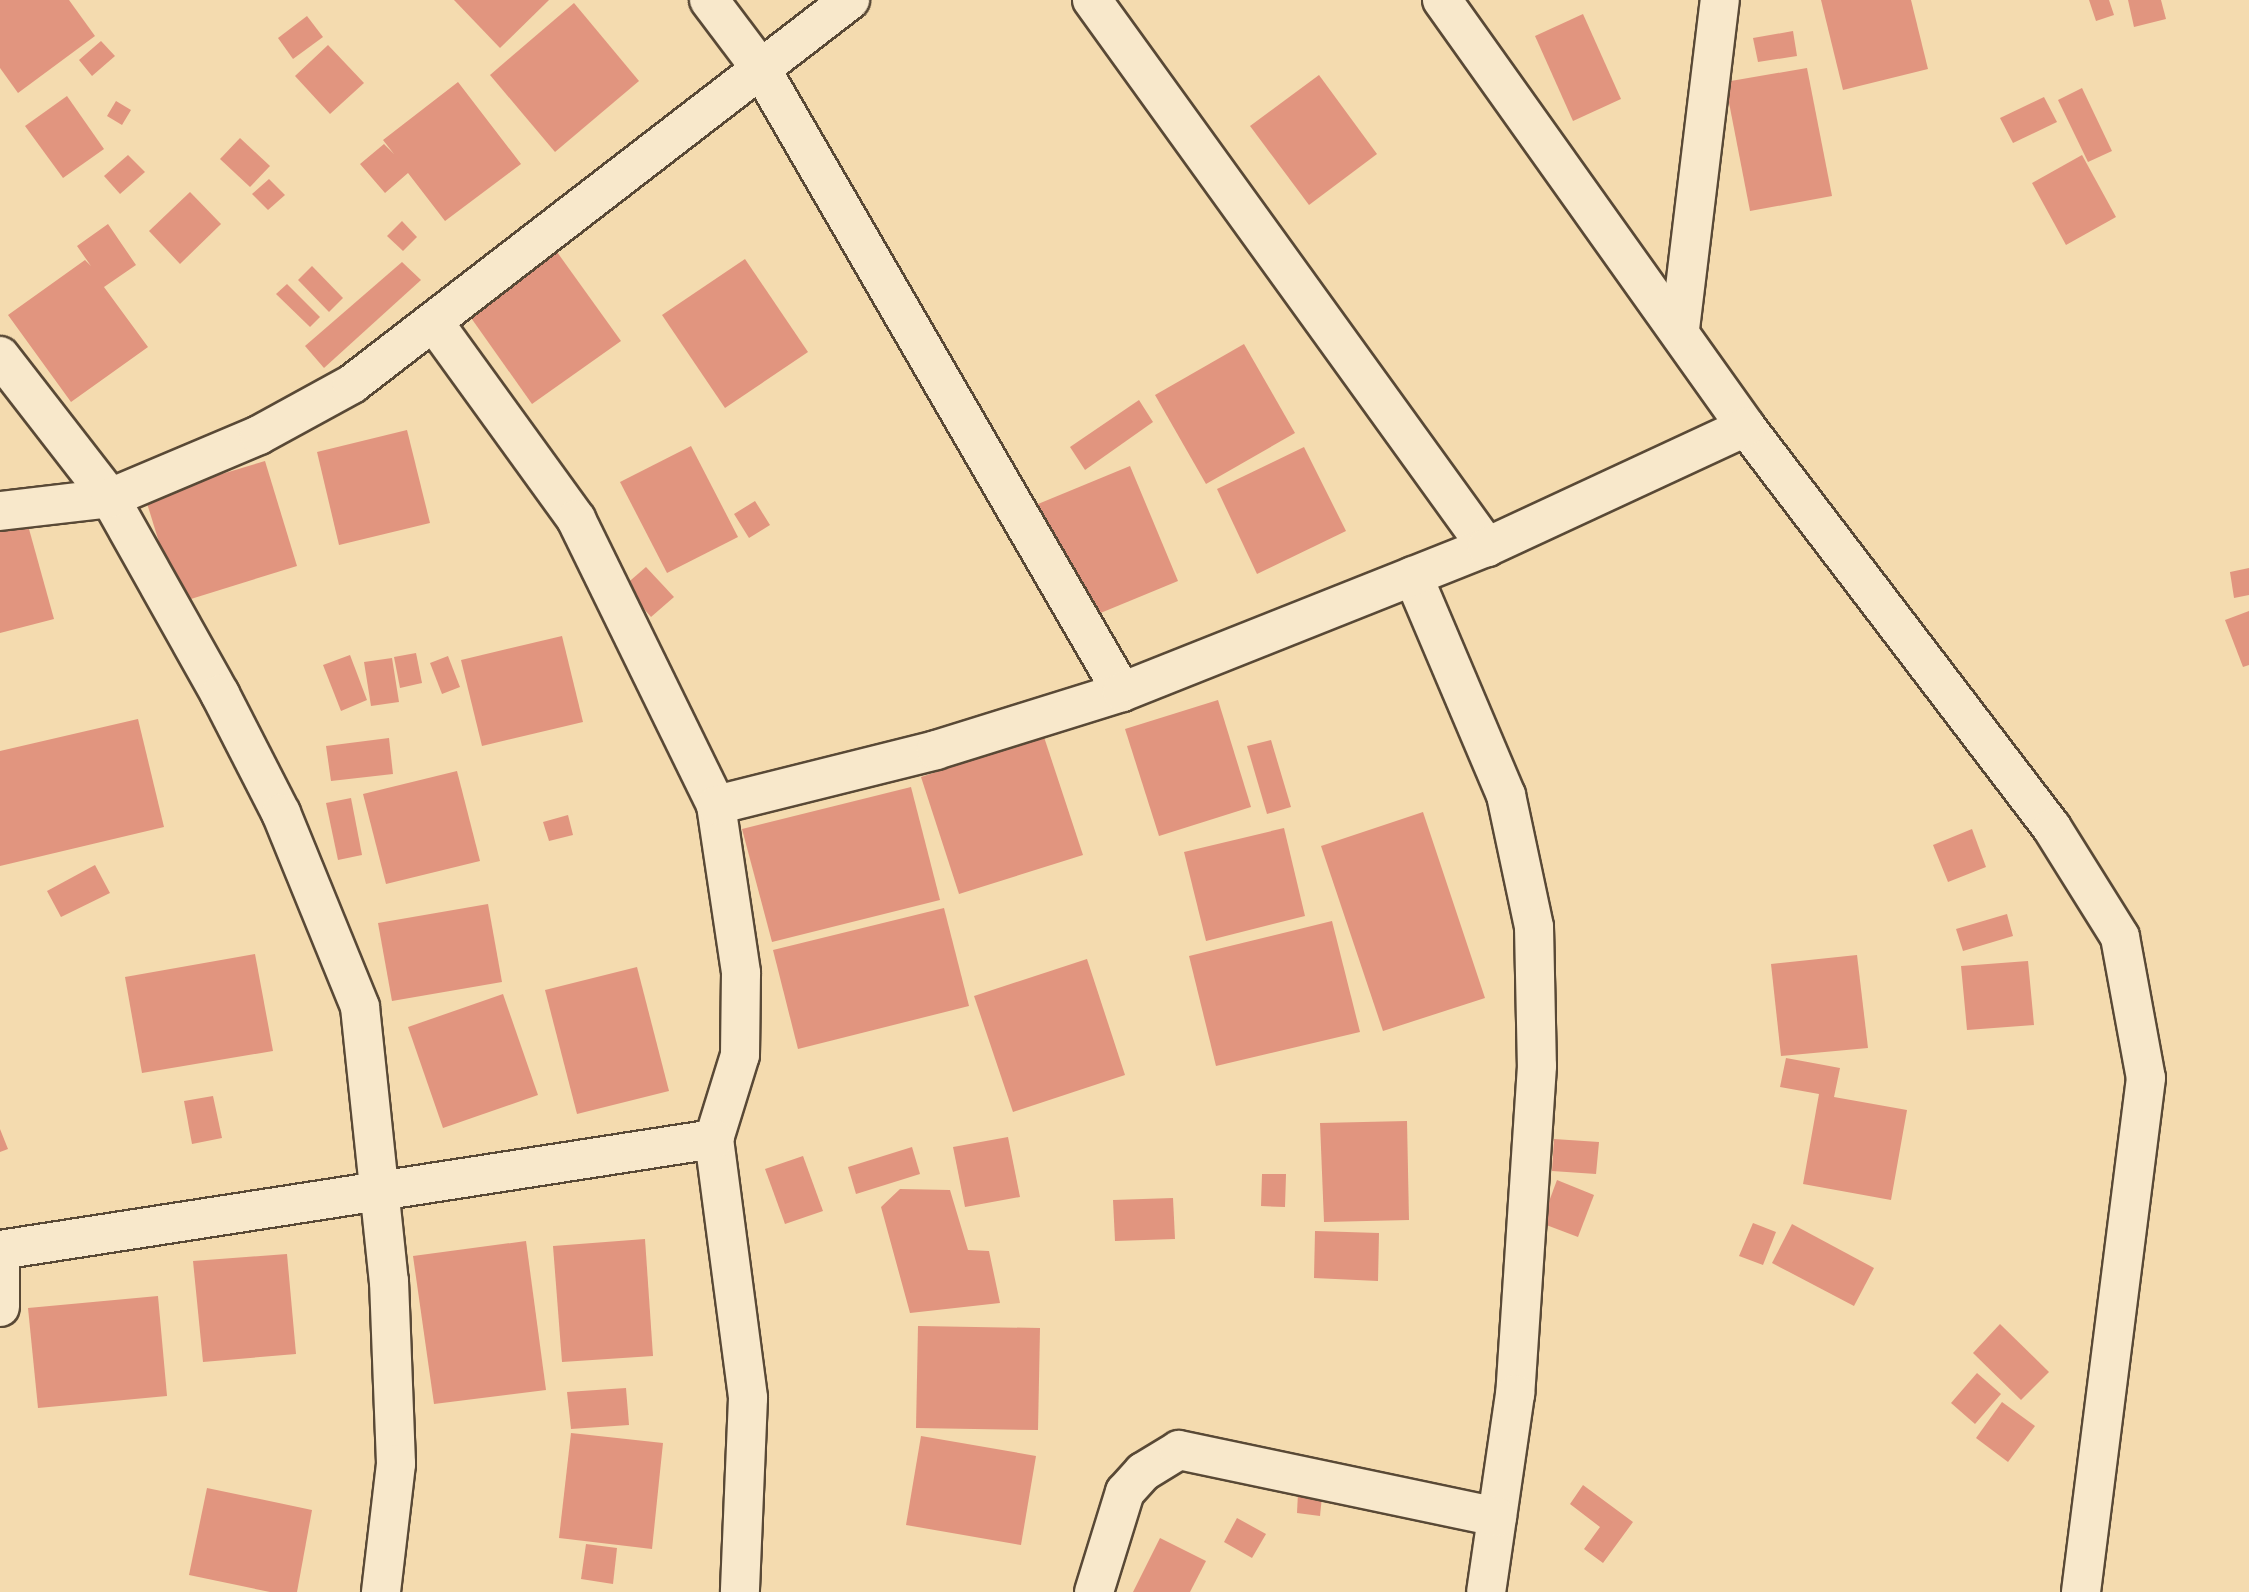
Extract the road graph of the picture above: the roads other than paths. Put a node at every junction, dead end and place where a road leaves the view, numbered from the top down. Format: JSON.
{"nodes":[{"id":1,"x":709,"y":0,"type":"edge"},
{"id":2,"x":850,"y":0,"type":"edge"},
{"id":3,"x":1092,"y":0,"type":"edge"},
{"id":4,"x":1442,"y":0,"type":"edge"},
{"id":5,"x":1720,"y":0,"type":"edge"},
{"id":6,"x":761,"y":69,"type":"junction"},
{"id":7,"x":435,"y":324,"type":"junction"},
{"id":8,"x":1680,"y":329,"type":"junction"},
{"id":9,"x":0,"y":356,"type":"edge"},
{"id":10,"x":1746,"y":426,"type":"junction"},
{"id":11,"x":110,"y":498,"type":"junction"},
{"id":12,"x":0,"y":511,"type":"edge"},
{"id":13,"x":1487,"y":547,"type":"junction"},
{"id":14,"x":1413,"y":576,"type":"junction"},
{"id":15,"x":1122,"y":692,"type":"junction"},
{"id":16,"x":716,"y":805,"type":"junction"},
{"id":17,"x":714,"y":1139,"type":"junction"},
{"id":18,"x":380,"y":1193,"type":"junction"},
{"id":19,"x":0,"y":1250,"type":"edge"},
{"id":20,"x":0,"y":1307,"type":"edge"},
{"id":21,"x":1497,"y":1517,"type":"junction"},
{"id":22,"x":381,"y":1592,"type":"edge"},
{"id":23,"x":740,"y":1592,"type":"edge"},
{"id":24,"x":1094,"y":1592,"type":"edge"},
{"id":25,"x":1486,"y":1592,"type":"edge"},
{"id":26,"x":2081,"y":1592,"type":"edge"}],
"edges":[{"from":1,"to":6,"type":"street"},
{"from":2,"to":6,"type":"street"},
{"from":3,"to":13,"type":"street"},
{"from":4,"to":8,"type":"street"},
{"from":5,"to":8,"type":"street"},
{"from":6,"to":7,"type":"street"},
{"from":6,"to":15,"type":"street"},
{"from":7,"to":11,"type":"street"},
{"from":7,"to":16,"type":"street"},
{"from":8,"to":10,"type":"street"},
{"from":9,"to":11,"type":"street"},
{"from":10,"to":13,"type":"street"},
{"from":10,"to":26,"type":"street"},
{"from":11,"to":12,"type":"street"},
{"from":11,"to":18,"type":"street"},
{"from":13,"to":14,"type":"street"},
{"from":14,"to":15,"type":"street"},
{"from":14,"to":21,"type":"street"},
{"from":15,"to":16,"type":"street"},
{"from":16,"to":17,"type":"street"},
{"from":17,"to":18,"type":"street"},
{"from":17,"to":23,"type":"street"},
{"from":18,"to":19,"type":"street"},
{"from":18,"to":22,"type":"street"},
{"from":19,"to":20,"type":"street"},
{"from":21,"to":24,"type":"street"},
{"from":21,"to":25,"type":"street"}]}
